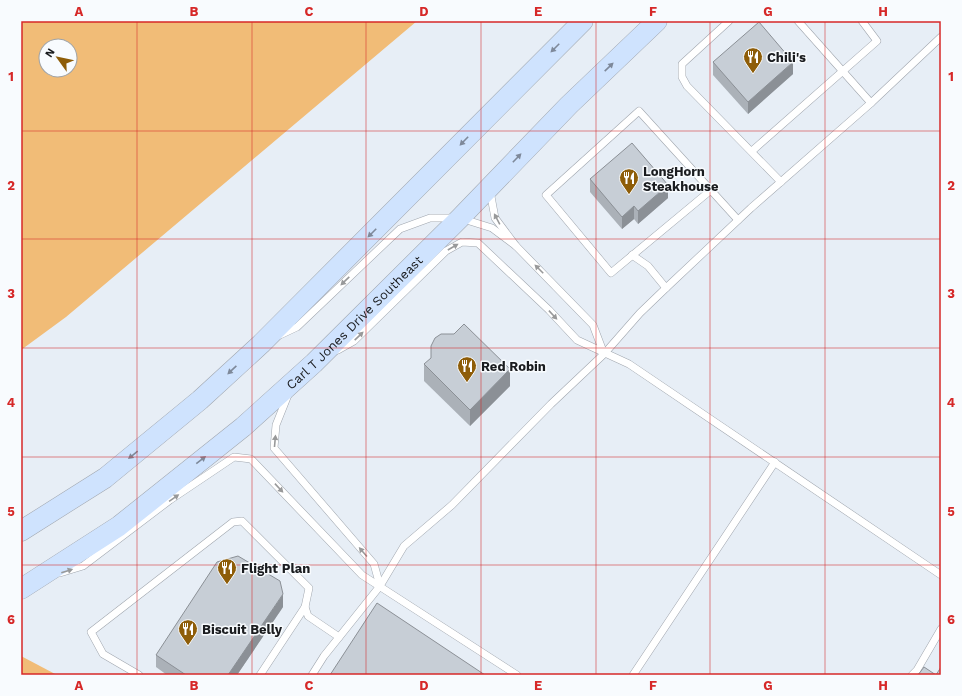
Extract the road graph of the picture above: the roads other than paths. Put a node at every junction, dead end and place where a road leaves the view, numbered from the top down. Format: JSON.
{"nodes":[{"id":1,"x":583,"y":21,"type":"edge"},
{"id":2,"x":657,"y":21,"type":"edge"},
{"id":3,"x":729,"y":21,"type":"edge"},
{"id":4,"x":798,"y":21,"type":"edge"},
{"id":5,"x":862,"y":21,"type":"edge"},
{"id":6,"x":941,"y":37,"type":"edge"},
{"id":7,"x":843,"y":70,"type":"junction"},
{"id":8,"x":871,"y":103,"type":"junction"},
{"id":9,"x":752,"y":152,"type":"junction"},
{"id":10,"x":781,"y":182,"type":"junction"},
{"id":11,"x":490,"y":186,"type":"junction"},
{"id":12,"x":711,"y":190,"type":"junction"},
{"id":13,"x":460,"y":218,"type":"junction"},
{"id":14,"x":738,"y":220,"type":"junction"},
{"id":15,"x":516,"y":246,"type":"junction"},
{"id":16,"x":632,"y":255,"type":"junction"},
{"id":17,"x":666,"y":288,"type":"junction"},
{"id":18,"x":261,"y":344,"type":"junction"},
{"id":19,"x":604,"y":354,"type":"junction"},
{"id":20,"x":314,"y":363,"type":"junction"},
{"id":21,"x":294,"y":381,"type":"junction"},
{"id":22,"x":775,"y":462,"type":"junction"},
{"id":23,"x":21,"y":532,"type":"edge"},
{"id":24,"x":941,"y":575,"type":"edge"},
{"id":25,"x":26,"y":586,"type":"edge"},
{"id":26,"x":380,"y":586,"type":"junction"},
{"id":27,"x":305,"y":607,"type":"junction"},
{"id":28,"x":941,"y":629,"type":"edge"},
{"id":29,"x":339,"y":637,"type":"junction"},
{"id":30,"x":139,"y":675,"type":"edge"},
{"id":31,"x":260,"y":675,"type":"edge"},
{"id":32,"x":312,"y":675,"type":"edge"},
{"id":33,"x":517,"y":675,"type":"edge"},
{"id":34,"x":633,"y":675,"type":"edge"},
{"id":35,"x":912,"y":675,"type":"edge"}],
"edges":[{"from":1,"to":18,"type":"main road","one_way":true},
{"from":11,"to":2,"type":"main road","name":"Carl T Jones Drive Southeast","one_way":true},
{"from":3,"to":9,"type":"lane"},
{"from":4,"to":7,"type":"lane"},
{"from":5,"to":7,"type":"lane"},
{"from":6,"to":8,"type":"lane"},
{"from":7,"to":8,"type":"lane"},
{"from":7,"to":9,"type":"lane"},
{"from":8,"to":10,"type":"lane"},
{"from":9,"to":10,"type":"lane"},
{"from":10,"to":14,"type":"lane"},
{"from":11,"to":13,"type":"main road","name":"Carl T Jones Drive Southeast"},
{"from":15,"to":11,"type":"lane","one_way":true},
{"from":12,"to":14,"type":"lane"},
{"from":12,"to":16,"type":"lane"},
{"from":12,"to":16,"type":"lane"},
{"from":13,"to":15,"type":"lane"},
{"from":13,"to":18,"type":"lane","one_way":true},
{"from":13,"to":20,"type":"main road","name":"Carl T Jones Drive Southeast"},
{"from":14,"to":17,"type":"lane"},
{"from":19,"to":15,"type":"lane","one_way":true},
{"from":16,"to":17,"type":"lane"},
{"from":17,"to":19,"type":"lane"},
{"from":18,"to":23,"type":"main road","one_way":true},
{"from":20,"to":19,"type":"lane","one_way":true},
{"from":19,"to":22,"type":"lane"},
{"from":19,"to":26,"type":"lane"},
{"from":20,"to":21,"type":"main road","name":"Carl T Jones Drive Southeast"},
{"from":25,"to":21,"type":"main road","name":"Carl T Jones Drive Southeast","one_way":true},
{"from":26,"to":21,"type":"lane","one_way":true},
{"from":22,"to":24,"type":"lane"},
{"from":22,"to":34,"type":"lane"},
{"from":25,"to":26,"type":"lane","one_way":true},
{"from":26,"to":29,"type":"lane"},
{"from":26,"to":33,"type":"lane"},
{"from":27,"to":29,"type":"lane"},
{"from":27,"to":30,"type":"lane"},
{"from":27,"to":31,"type":"lane"},
{"from":28,"to":35,"type":"lane"},
{"from":29,"to":32,"type":"lane"}]}
